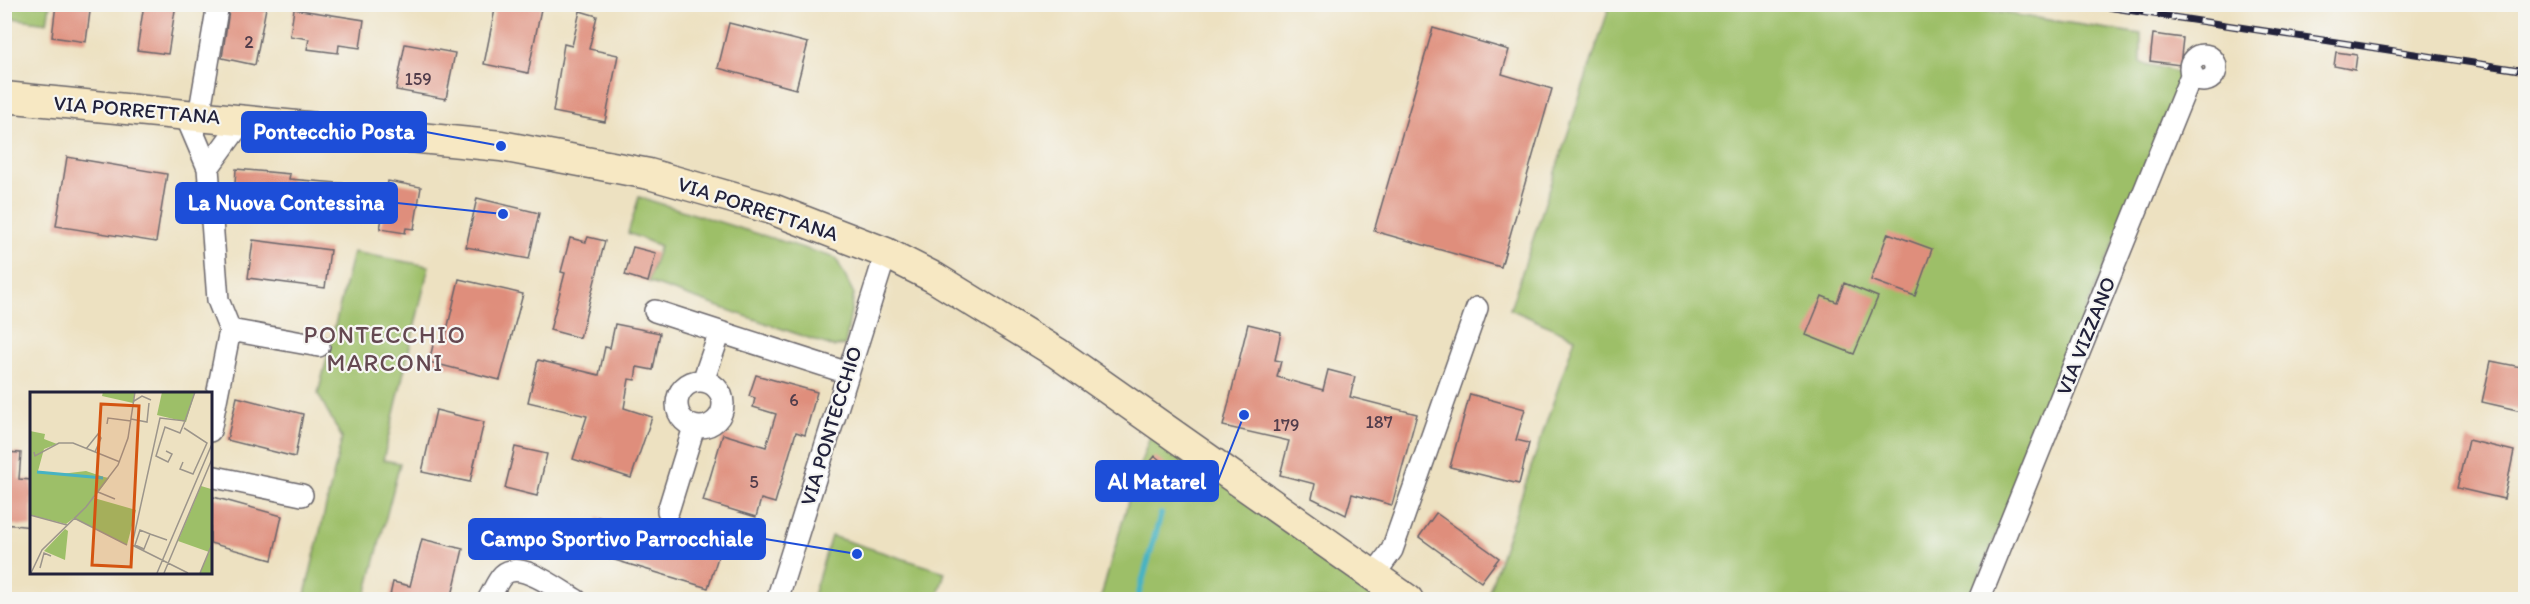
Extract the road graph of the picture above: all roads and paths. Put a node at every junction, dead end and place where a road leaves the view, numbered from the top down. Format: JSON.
{"nodes":[{"id":1,"x":218,"y":4,"type":"edge"},
{"id":2,"x":2196,"y":76,"type":"dead end"},
{"id":3,"x":4,"y":97,"type":"edge"},
{"id":4,"x":192,"y":115,"type":"junction"},
{"id":5,"x":243,"y":120,"type":"junction"},
{"id":6,"x":208,"y":168,"type":"junction"},
{"id":7,"x":886,"y":253,"type":"junction"},
{"id":8,"x":1477,"y":308,"type":"dead end"},
{"id":9,"x":655,"y":311,"type":"dead end"},
{"id":10,"x":230,"y":330,"type":"junction"},
{"id":11,"x":720,"y":332,"type":"junction"},
{"id":12,"x":319,"y":346,"type":"dead end"},
{"id":13,"x":848,"y":372,"type":"junction"},
{"id":14,"x":703,"y":381,"type":"junction"},
{"id":15,"x":212,"y":421,"type":"edge"},
{"id":16,"x":694,"y":427,"type":"junction"},
{"id":17,"x":212,"y":477,"type":"edge"},
{"id":18,"x":302,"y":495,"type":"dead end"},
{"id":19,"x":668,"y":511,"type":"dead end"},
{"id":20,"x":1374,"y":575,"type":"junction"},
{"id":21,"x":488,"y":600,"type":"edge"},
{"id":22,"x":576,"y":600,"type":"edge"},
{"id":23,"x":777,"y":600,"type":"edge"},
{"id":24,"x":1408,"y":600,"type":"edge"},
{"id":25,"x":1980,"y":600,"type":"edge"}],
"edges":[{"from":1,"to":4,"type":"street"},
{"from":2,"to":25,"type":"street","name":"VIA VIZZANO"},
{"from":3,"to":4,"type":"main road","name":"VIA PORRETTANA"},
{"from":4,"to":5,"type":"main road","name":"VIA PORRETTANA"},
{"from":4,"to":6,"type":"street"},
{"from":5,"to":6,"type":"street"},
{"from":5,"to":7,"type":"main road","name":"VIA PORRETTANA"},
{"from":6,"to":10,"type":"street"},
{"from":7,"to":13,"type":"street","name":"VIA PONTECCHIO"},
{"from":7,"to":20,"type":"main road","name":"VIA PORRETTANA"},
{"from":8,"to":20,"type":"street"},
{"from":9,"to":11,"type":"street"},
{"from":10,"to":12,"type":"street"},
{"from":10,"to":15,"type":"street"},
{"from":11,"to":13,"type":"street"},
{"from":11,"to":14,"type":"street"},
{"from":13,"to":23,"type":"street","name":"VIA PONTECCHIO"},
{"from":14,"to":16,"type":"street"},
{"from":14,"to":16,"type":"street"},
{"from":16,"to":19,"type":"street"},
{"from":17,"to":18,"type":"street"},
{"from":20,"to":24,"type":"main road","name":"VIA PORRETTANA"},
{"from":21,"to":22,"type":"street"}]}
